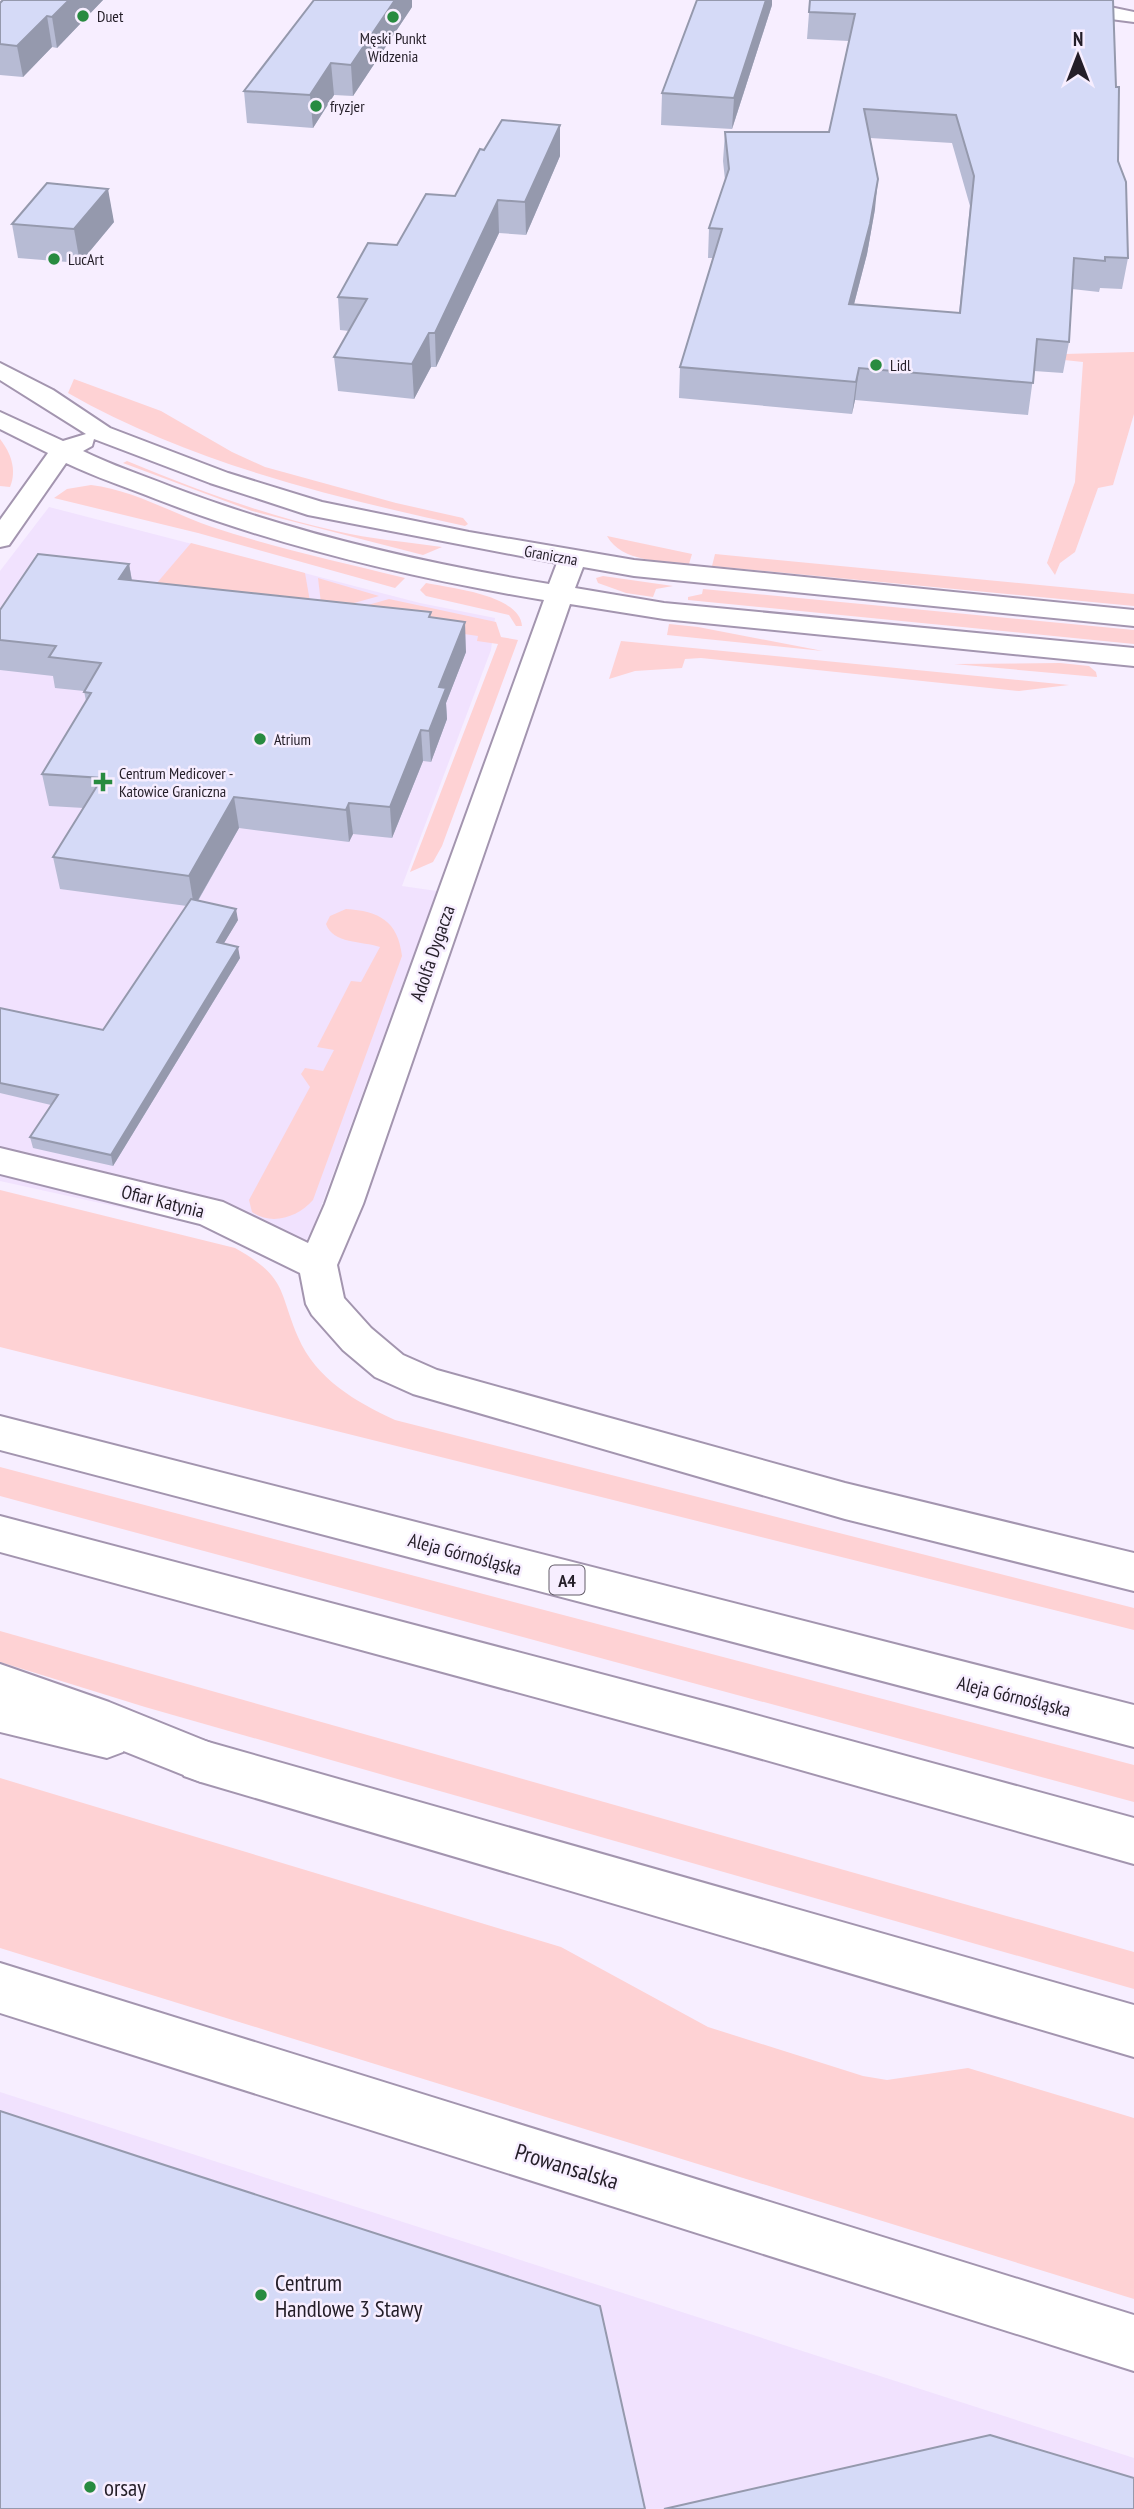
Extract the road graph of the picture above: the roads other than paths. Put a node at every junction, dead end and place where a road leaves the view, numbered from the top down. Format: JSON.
{"nodes":[{"id":1,"x":1046,"y":6,"type":"edge"},
{"id":2,"x":1134,"y":17,"type":"edge"},
{"id":3,"x":0,"y":370,"type":"edge"},
{"id":4,"x":0,"y":419,"type":"edge"},
{"id":5,"x":102,"y":433,"type":"junction"},
{"id":6,"x":61,"y":452,"type":"junction"},
{"id":7,"x":0,"y":539,"type":"edge"},
{"id":8,"x":572,"y":559,"type":"junction"},
{"id":9,"x":560,"y":596,"type":"junction"},
{"id":10,"x":1134,"y":618,"type":"edge"},
{"id":11,"x":1134,"y":657,"type":"edge"},
{"id":12,"x":0,"y":1161,"type":"edge"},
{"id":13,"x":318,"y":1265,"type":"junction"},
{"id":14,"x":0,"y":1433,"type":"edge"},
{"id":15,"x":0,"y":1534,"type":"edge"},
{"id":16,"x":1134,"y":1572,"type":"edge"},
{"id":17,"x":0,"y":1685,"type":"edge"},
{"id":18,"x":0,"y":1711,"type":"edge"},
{"id":19,"x":1134,"y":1726,"type":"edge"},
{"id":20,"x":201,"y":1761,"type":"junction"},
{"id":21,"x":1134,"y":1841,"type":"edge"},
{"id":22,"x":0,"y":1989,"type":"edge"},
{"id":23,"x":1134,"y":2031,"type":"edge"},
{"id":24,"x":1134,"y":2343,"type":"edge"}],
"edges":[{"from":1,"to":2,"type":"main road"},
{"from":3,"to":5,"type":"main road","name":"Graniczna"},
{"from":4,"to":6,"type":"main road","name":"Graniczna"},
{"from":5,"to":6,"type":"main road"},
{"from":5,"to":8,"type":"main road","name":"Graniczna"},
{"from":6,"to":7,"type":"main road"},
{"from":6,"to":9,"type":"main road","name":"Graniczna"},
{"from":8,"to":9,"type":"main road","name":"Adolfa Dygacza"},
{"from":8,"to":10,"type":"main road","name":"Graniczna"},
{"from":9,"to":11,"type":"main road","name":"Graniczna"},
{"from":9,"to":13,"type":"main road","name":"Adolfa Dygacza"},
{"from":12,"to":13,"type":"main road","name":"Ofiar Katynia"},
{"from":13,"to":16,"type":"main road"},
{"from":14,"to":19,"type":"main road","name":"Aleja Górnośląska","number":"A4"},
{"from":15,"to":21,"type":"main road"},
{"from":17,"to":20,"type":"main road"},
{"from":18,"to":20,"type":"main road"},
{"from":20,"to":23,"type":"main road"},
{"from":22,"to":24,"type":"main road","name":"Prowansalska"}]}
